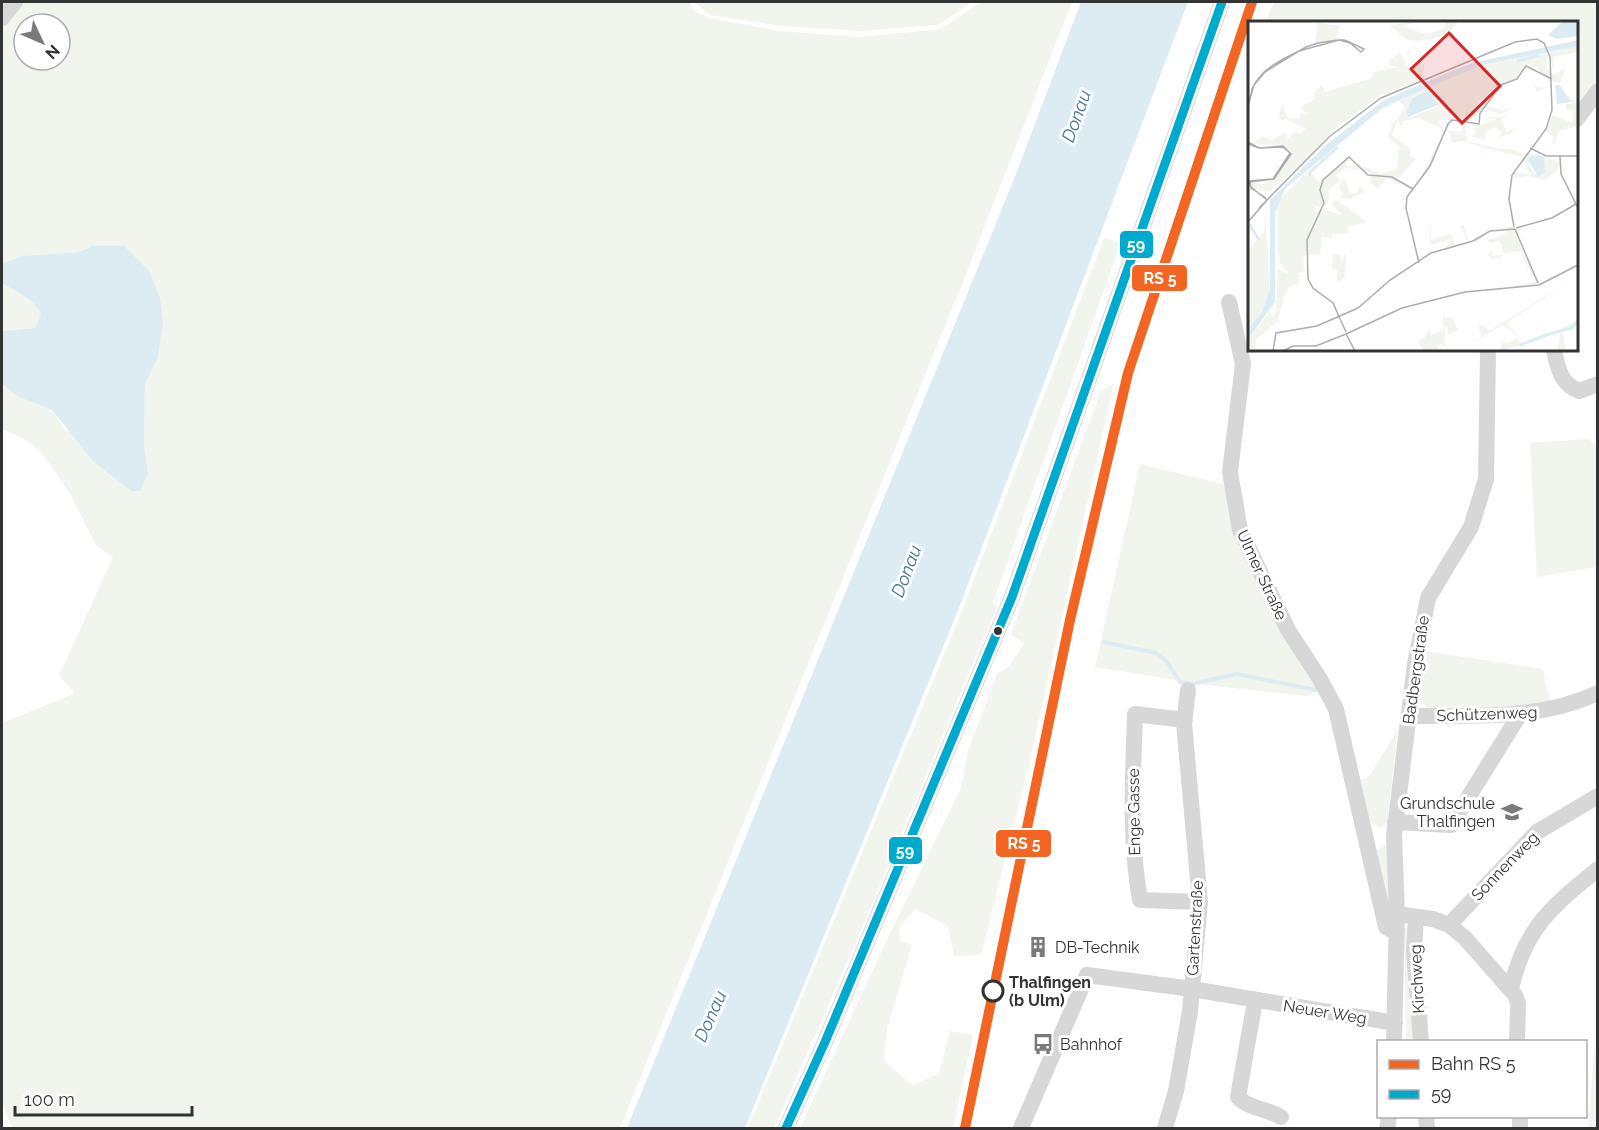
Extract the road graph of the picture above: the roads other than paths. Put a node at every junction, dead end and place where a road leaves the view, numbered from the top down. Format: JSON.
{"nodes":[{"id":1,"x":15,"y":2,"type":"edge"},
{"id":2,"x":1222,"y":2,"type":"edge"},
{"id":3,"x":2,"y":18,"type":"edge"},
{"id":4,"x":1598,"y":91,"type":"edge"},
{"id":5,"x":1578,"y":117,"type":"edge"},
{"id":6,"x":1228,"y":302,"type":"dead end"},
{"id":7,"x":1488,"y":351,"type":"edge"},
{"id":8,"x":1554,"y":351,"type":"edge"},
{"id":9,"x":1598,"y":384,"type":"edge"},
{"id":10,"x":1188,"y":690,"type":"dead end"},
{"id":11,"x":1598,"y":693,"type":"edge"},
{"id":12,"x":1520,"y":714,"type":"junction"},
{"id":13,"x":1409,"y":716,"type":"junction"},
{"id":14,"x":1185,"y":720,"type":"junction"},
{"id":15,"x":1598,"y":796,"type":"edge"},
{"id":16,"x":1395,"y":829,"type":"junction"},
{"id":17,"x":1367,"y":834,"type":"junction"},
{"id":18,"x":1598,"y":869,"type":"edge"},
{"id":19,"x":1200,"y":902,"type":"junction"},
{"id":20,"x":1397,"y":914,"type":"junction"},
{"id":21,"x":1416,"y":917,"type":"junction"},
{"id":22,"x":1449,"y":925,"type":"junction"},
{"id":23,"x":1396,"y":933,"type":"junction"},
{"id":24,"x":1192,"y":989,"type":"junction"},
{"id":25,"x":1511,"y":989,"type":"junction"},
{"id":26,"x":1255,"y":1001,"type":"junction"},
{"id":27,"x":1395,"y":1023,"type":"junction"},
{"id":28,"x":1394,"y":1040,"type":"edge"},
{"id":29,"x":1421,"y":1040,"type":"edge"},
{"id":30,"x":1517,"y":1040,"type":"edge"},
{"id":31,"x":1281,"y":1117,"type":"dead end"},
{"id":32,"x":786,"y":1128,"type":"edge"},
{"id":33,"x":1021,"y":1128,"type":"edge"},
{"id":34,"x":1165,"y":1128,"type":"edge"}],
"edges":[{"from":1,"to":3,"type":"street"},
{"from":2,"to":32,"type":"street"},
{"from":4,"to":5,"type":"street"},
{"from":6,"to":17,"type":"street","name":"Ulmer Straße"},
{"from":7,"to":13,"type":"street","name":"Badbergstraße"},
{"from":8,"to":9,"type":"street"},
{"from":10,"to":14,"type":"street","name":"Gartenstraße"},
{"from":11,"to":12,"type":"street","name":"Schützenweg"},
{"from":12,"to":13,"type":"street","name":"Schützenweg"},
{"from":12,"to":16,"type":"street"},
{"from":13,"to":16,"type":"street","name":"Badbergstraße"},
{"from":14,"to":19,"type":"street","name":"Gartenstraße"},
{"from":14,"to":19,"type":"street","name":"Enge Gasse"},
{"from":15,"to":22,"type":"street","name":"Sonnenweg"},
{"from":16,"to":17,"type":"street"},
{"from":16,"to":20,"type":"street","name":"Badbergstraße"},
{"from":17,"to":23,"type":"street","name":"Ulmer Straße"},
{"from":18,"to":25,"type":"street"},
{"from":19,"to":24,"type":"street","name":"Gartenstraße"},
{"from":20,"to":21,"type":"street"},
{"from":20,"to":23,"type":"street","name":"Badbergstraße"},
{"from":21,"to":22,"type":"street"},
{"from":21,"to":29,"type":"street","name":"Kirchweg"},
{"from":22,"to":25,"type":"street"},
{"from":23,"to":27,"type":"street"},
{"from":24,"to":26,"type":"street","name":"Neuer Weg"},
{"from":24,"to":33,"type":"street","name":"Neuer Weg"},
{"from":24,"to":34,"type":"street","name":"Gartenstraße"},
{"from":25,"to":30,"type":"street"},
{"from":26,"to":27,"type":"street","name":"Neuer Weg"},
{"from":26,"to":31,"type":"street"},
{"from":27,"to":28,"type":"street"}]}
